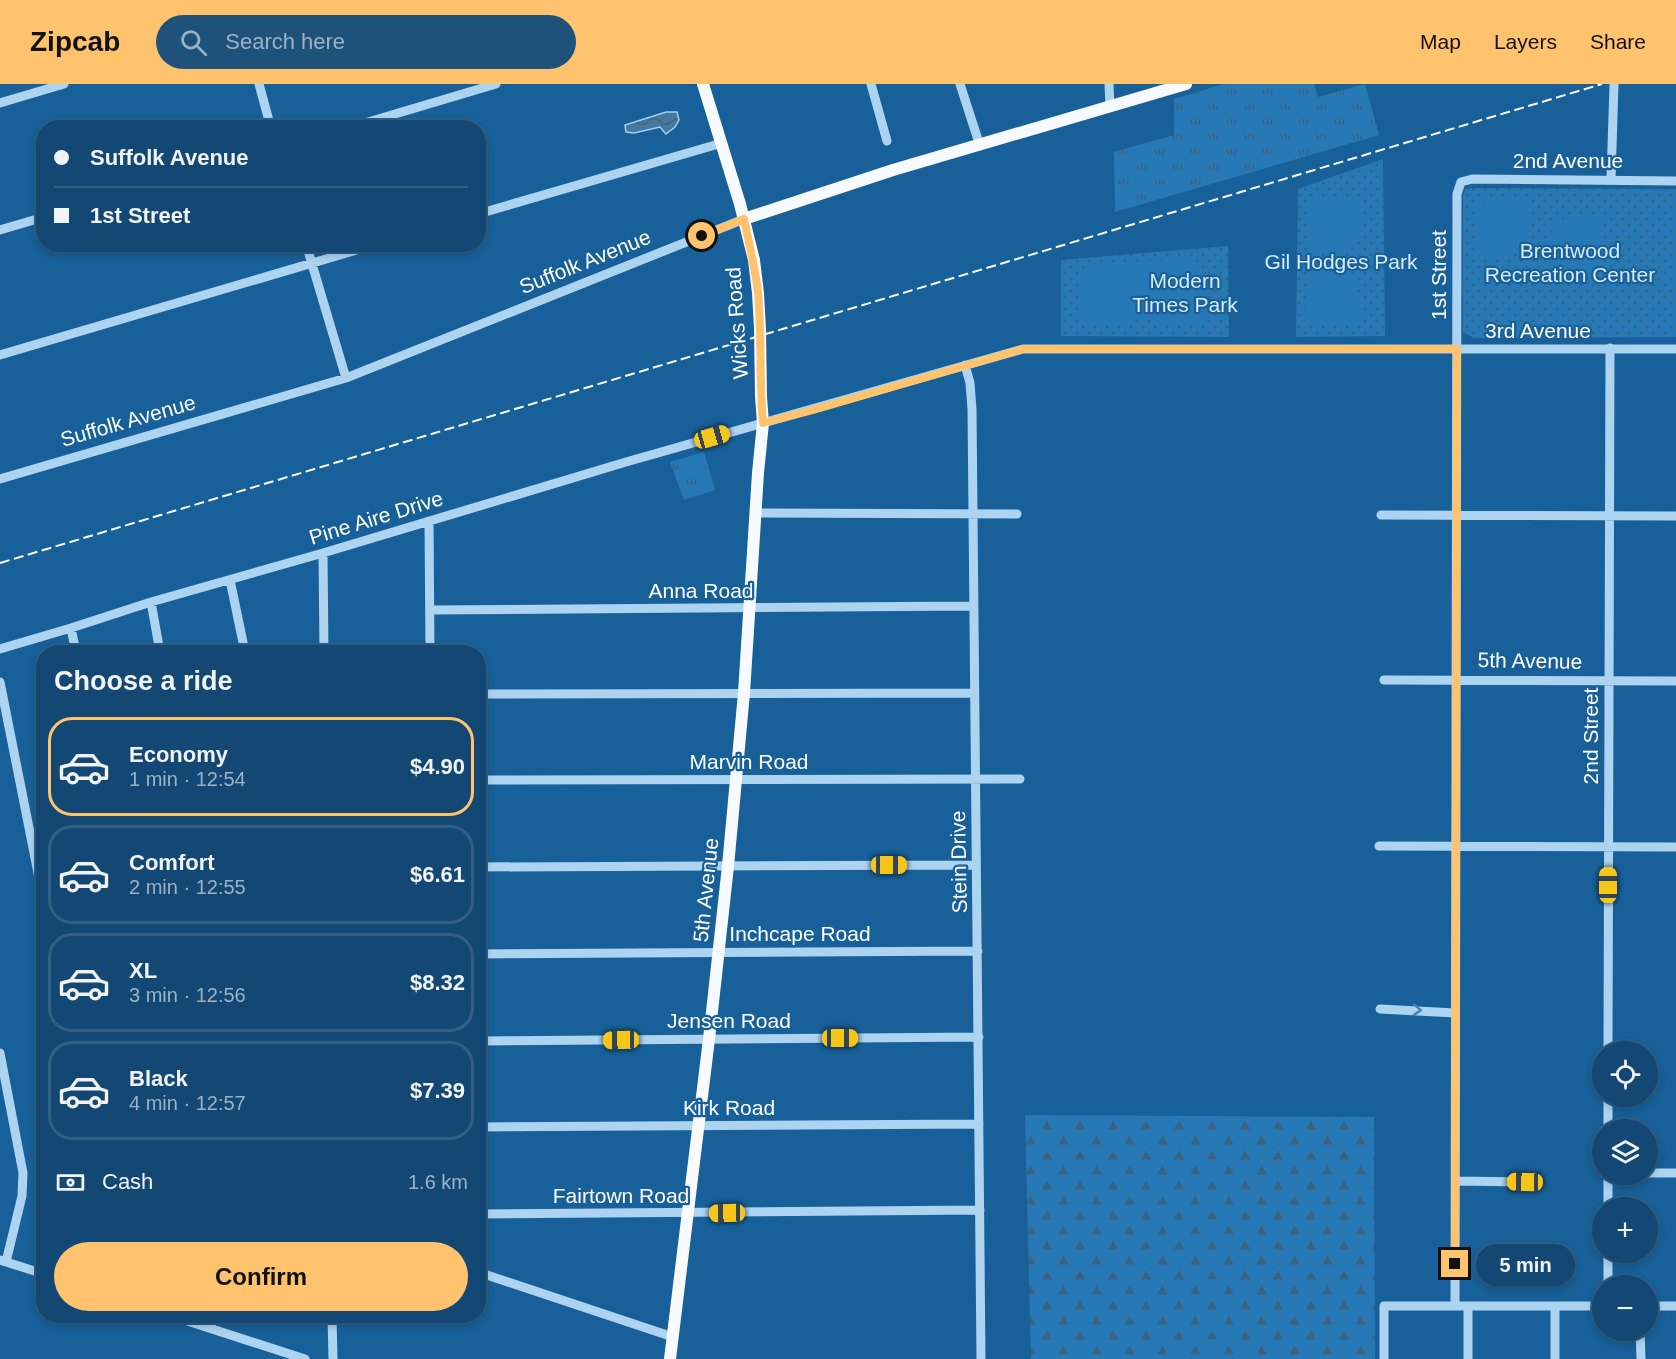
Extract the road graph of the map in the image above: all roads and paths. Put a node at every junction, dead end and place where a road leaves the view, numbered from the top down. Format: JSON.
{"nodes":[{"id":1,"x":64,"y":84,"type":"edge"},
{"id":2,"x":259,"y":84,"type":"edge"},
{"id":3,"x":496,"y":84,"type":"edge"},
{"id":4,"x":703,"y":84,"type":"edge"},
{"id":5,"x":871,"y":84,"type":"edge"},
{"id":6,"x":960,"y":84,"type":"edge"},
{"id":7,"x":1109,"y":84,"type":"edge"},
{"id":8,"x":1186,"y":84,"type":"edge"},
{"id":9,"x":1614,"y":84,"type":"edge"},
{"id":10,"x":0,"y":103,"type":"edge"},
{"id":11,"x":1110,"y":107,"type":"junction"},
{"id":12,"x":270,"y":120,"type":"edge"},
{"id":13,"x":375,"y":120,"type":"edge"},
{"id":14,"x":887,"y":141,"type":"dead end"},
{"id":15,"x":722,"y":143,"type":"junction"},
{"id":16,"x":980,"y":146,"type":"junction"},
{"id":17,"x":1611,"y":179,"type":"junction"},
{"id":18,"x":1676,"y":181,"type":"edge"},
{"id":19,"x":1461,"y":182,"type":"joint"},
{"id":20,"x":486,"y":212,"type":"edge"},
{"id":21,"x":36,"y":219,"type":"edge"},
{"id":22,"x":744,"y":219,"type":"junction"},
{"id":23,"x":0,"y":230,"type":"edge"},
{"id":24,"x":308,"y":252,"type":"edge"},
{"id":25,"x":351,"y":252,"type":"edge"},
{"id":26,"x":312,"y":264,"type":"junction"},
{"id":27,"x":1610,"y":348,"type":"junction"},
{"id":28,"x":1457,"y":349,"type":"junction"},
{"id":29,"x":1676,"y":349,"type":"edge"},
{"id":30,"x":0,"y":356,"type":"edge"},
{"id":31,"x":965,"y":365,"type":"junction"},
{"id":32,"x":346,"y":378,"type":"junction"},
{"id":33,"x":763,"y":423,"type":"junction"},
{"id":34,"x":0,"y":479,"type":"edge"},
{"id":35,"x":756,"y":513,"type":"junction"},
{"id":36,"x":972,"y":514,"type":"junction"},
{"id":37,"x":1017,"y":514,"type":"dead end"},
{"id":38,"x":1381,"y":515,"type":"dead end"},
{"id":39,"x":1457,"y":515,"type":"junction"},
{"id":40,"x":1609,"y":515,"type":"junction"},
{"id":41,"x":1676,"y":516,"type":"edge"},
{"id":42,"x":429,"y":521,"type":"junction"},
{"id":43,"x":323,"y":553,"type":"junction"},
{"id":44,"x":230,"y":580,"type":"junction"},
{"id":45,"x":151,"y":602,"type":"junction"},
{"id":46,"x":973,"y":606,"type":"junction"},
{"id":47,"x":749,"y":608,"type":"junction"},
{"id":48,"x":430,"y":610,"type":"junction"},
{"id":49,"x":71,"y":628,"type":"junction"},
{"id":50,"x":75,"y":645,"type":"edge"},
{"id":51,"x":159,"y":645,"type":"edge"},
{"id":52,"x":243,"y":645,"type":"edge"},
{"id":53,"x":324,"y":645,"type":"edge"},
{"id":54,"x":430,"y":645,"type":"edge"},
{"id":55,"x":0,"y":649,"type":"edge"},
{"id":56,"x":1384,"y":680,"type":"dead end"},
{"id":57,"x":1456,"y":680,"type":"junction"},
{"id":58,"x":1676,"y":681,"type":"edge"},
{"id":59,"x":0,"y":682,"type":"edge"},
{"id":60,"x":1609,"y":682,"type":"junction"},
{"id":61,"x":744,"y":693,"type":"junction"},
{"id":62,"x":974,"y":693,"type":"junction"},
{"id":63,"x":486,"y":694,"type":"edge"},
{"id":64,"x":1020,"y":779,"type":"dead end"},
{"id":65,"x":486,"y":780,"type":"edge"},
{"id":66,"x":736,"y":780,"type":"junction"},
{"id":67,"x":976,"y":780,"type":"junction"},
{"id":68,"x":1379,"y":846,"type":"dead end"},
{"id":69,"x":1456,"y":846,"type":"junction"},
{"id":70,"x":1608,"y":846,"type":"junction"},
{"id":71,"x":1676,"y":847,"type":"edge"},
{"id":72,"x":36,"y":863,"type":"edge"},
{"id":73,"x":976,"y":865,"type":"junction"},
{"id":74,"x":728,"y":866,"type":"junction"},
{"id":75,"x":486,"y":867,"type":"edge"},
{"id":76,"x":978,"y":951,"type":"junction"},
{"id":77,"x":719,"y":952,"type":"junction"},
{"id":78,"x":486,"y":954,"type":"edge"},
{"id":79,"x":1380,"y":1009,"type":"dead end"},
{"id":80,"x":1455,"y":1013,"type":"junction"},
{"id":81,"x":979,"y":1037,"type":"junction"},
{"id":82,"x":709,"y":1039,"type":"junction"},
{"id":83,"x":486,"y":1041,"type":"edge"},
{"id":84,"x":1608,"y":1041,"type":"edge"},
{"id":85,"x":0,"y":1053,"type":"edge"},
{"id":86,"x":979,"y":1124,"type":"junction"},
{"id":87,"x":699,"y":1126,"type":"junction"},
{"id":88,"x":486,"y":1127,"type":"edge"},
{"id":89,"x":1658,"y":1173,"type":"edge"},
{"id":90,"x":1676,"y":1173,"type":"edge"},
{"id":91,"x":1456,"y":1181,"type":"junction"},
{"id":92,"x":1525,"y":1182,"type":"dead end"},
{"id":93,"x":980,"y":1210,"type":"junction"},
{"id":94,"x":688,"y":1213,"type":"junction"},
{"id":95,"x":486,"y":1214,"type":"edge"},
{"id":96,"x":3,"y":1261,"type":"edge"},
{"id":97,"x":36,"y":1271,"type":"edge"},
{"id":98,"x":486,"y":1275,"type":"edge"},
{"id":99,"x":1455,"y":1305,"type":"junction"},
{"id":100,"x":1468,"y":1306,"type":"junction"},
{"id":101,"x":1555,"y":1306,"type":"junction"},
{"id":102,"x":1592,"y":1306,"type":"edge"},
{"id":103,"x":1658,"y":1306,"type":"edge"},
{"id":104,"x":1676,"y":1306,"type":"edge"},
{"id":105,"x":193,"y":1323,"type":"edge"},
{"id":106,"x":211,"y":1323,"type":"edge"},
{"id":107,"x":332,"y":1323,"type":"edge"},
{"id":108,"x":212,"y":1329,"type":"junction"},
{"id":109,"x":674,"y":1337,"type":"junction"},
{"id":110,"x":1640,"y":1341,"type":"edge"},
{"id":111,"x":290,"y":1357,"type":"edge"},
{"id":112,"x":305,"y":1359,"type":"edge"},
{"id":113,"x":333,"y":1359,"type":"edge"},
{"id":114,"x":670,"y":1359,"type":"edge"},
{"id":115,"x":981,"y":1359,"type":"edge"},
{"id":116,"x":1384,"y":1359,"type":"edge"},
{"id":117,"x":1468,"y":1359,"type":"edge"},
{"id":118,"x":1554,"y":1359,"type":"edge"},
{"id":119,"x":1641,"y":1359,"type":"edge"}],
"edges":[{"from":1,"to":10,"type":"street"},
{"from":2,"to":12,"type":"street"},
{"from":3,"to":13,"type":"street"},
{"from":4,"to":15,"type":"main road","name":"Wicks Road"},
{"from":5,"to":14,"type":"street"},
{"from":6,"to":16,"type":"street"},
{"from":7,"to":11,"type":"street"},
{"from":8,"to":11,"type":"main road","name":"Suffolk Avenue"},
{"from":9,"to":17,"type":"street"},
{"from":11,"to":16,"type":"main road","name":"Suffolk Avenue"},
{"from":15,"to":20,"type":"street"},
{"from":15,"to":22,"type":"main road","name":"Wicks Road"},
{"from":16,"to":22,"type":"main road","name":"Suffolk Avenue"},
{"from":17,"to":18,"type":"street","name":"2nd Avenue"},
{"from":17,"to":19,"type":"street","name":"2nd Avenue"},
{"from":19,"to":28,"type":"street","name":"1st Street"},
{"from":21,"to":23,"type":"street"},
{"from":22,"to":32,"type":"street","name":"Suffolk Avenue"},
{"from":22,"to":33,"type":"main road","name":"Wicks Road"},
{"from":24,"to":26,"type":"street"},
{"from":25,"to":26,"type":"street"},
{"from":26,"to":30,"type":"street"},
{"from":26,"to":32,"type":"street"},
{"from":27,"to":28,"type":"street","name":"3rd Avenue"},
{"from":27,"to":29,"type":"street","name":"3rd Avenue"},
{"from":27,"to":40,"type":"street","name":"2nd Street"},
{"from":28,"to":31,"type":"street","name":"3rd Avenue"},
{"from":28,"to":39,"type":"street","name":"1st Street"},
{"from":31,"to":33,"type":"street","name":"3rd Avenue"},
{"from":31,"to":36,"type":"street","name":"Stein Drive"},
{"from":32,"to":34,"type":"street","name":"Suffolk Avenue"},
{"from":33,"to":35,"type":"main road","name":"5th Avenue"},
{"from":33,"to":42,"type":"street","name":"Pine Aire Drive"},
{"from":35,"to":36,"type":"street"},
{"from":35,"to":47,"type":"main road","name":"5th Avenue"},
{"from":36,"to":37,"type":"street"},
{"from":36,"to":46,"type":"street","name":"Stein Drive"},
{"from":38,"to":39,"type":"street"},
{"from":39,"to":40,"type":"street"},
{"from":39,"to":57,"type":"street","name":"1st Street"},
{"from":40,"to":41,"type":"street"},
{"from":40,"to":60,"type":"street","name":"2nd Street"},
{"from":42,"to":43,"type":"street","name":"Pine Aire Drive"},
{"from":42,"to":48,"type":"street"},
{"from":43,"to":44,"type":"street","name":"Pine Aire Drive"},
{"from":43,"to":53,"type":"street"},
{"from":44,"to":45,"type":"street","name":"Pine Aire Drive"},
{"from":44,"to":52,"type":"street"},
{"from":45,"to":49,"type":"street","name":"Pine Aire Drive"},
{"from":45,"to":51,"type":"street"},
{"from":46,"to":47,"type":"street","name":"Anna Road"},
{"from":46,"to":62,"type":"street","name":"Stein Drive"},
{"from":47,"to":48,"type":"street","name":"Anna Road"},
{"from":47,"to":61,"type":"main road","name":"5th Avenue"},
{"from":48,"to":54,"type":"street"},
{"from":49,"to":50,"type":"street"},
{"from":49,"to":55,"type":"street","name":"Pine Aire Drive"},
{"from":56,"to":57,"type":"street","name":"5th Avenue"},
{"from":57,"to":60,"type":"street","name":"5th Avenue"},
{"from":57,"to":69,"type":"street","name":"1st Street"},
{"from":58,"to":60,"type":"street","name":"5th Avenue"},
{"from":59,"to":72,"type":"street"},
{"from":60,"to":70,"type":"street","name":"2nd Street"},
{"from":61,"to":62,"type":"street"},
{"from":61,"to":63,"type":"street"},
{"from":61,"to":66,"type":"main road","name":"5th Avenue"},
{"from":62,"to":67,"type":"street","name":"Stein Drive"},
{"from":64,"to":67,"type":"street","name":"Marvin Road"},
{"from":65,"to":66,"type":"street","name":"Marvin Road"},
{"from":66,"to":67,"type":"street","name":"Marvin Road"},
{"from":66,"to":74,"type":"main road","name":"5th Avenue"},
{"from":67,"to":73,"type":"street","name":"Stein Drive"},
{"from":68,"to":69,"type":"street"},
{"from":69,"to":70,"type":"street"},
{"from":69,"to":80,"type":"street","name":"1st Street"},
{"from":70,"to":71,"type":"street"},
{"from":70,"to":84,"type":"street","name":"2nd Street"},
{"from":73,"to":74,"type":"street"},
{"from":73,"to":76,"type":"street","name":"Stein Drive"},
{"from":74,"to":75,"type":"street"},
{"from":74,"to":77,"type":"main road","name":"5th Avenue"},
{"from":76,"to":77,"type":"street","name":"Inchcape Road"},
{"from":76,"to":81,"type":"street","name":"Stein Drive"},
{"from":77,"to":78,"type":"street","name":"Inchcape Road"},
{"from":77,"to":82,"type":"main road","name":"5th Avenue"},
{"from":79,"to":80,"type":"street","one_way":true},
{"from":80,"to":91,"type":"street","name":"1st Street"},
{"from":81,"to":82,"type":"street","name":"Jensen Road"},
{"from":81,"to":86,"type":"street","name":"Stein Drive"},
{"from":82,"to":83,"type":"street","name":"Jensen Road"},
{"from":82,"to":87,"type":"main road","name":"5th Avenue"},
{"from":85,"to":96,"type":"street"},
{"from":86,"to":87,"type":"street","name":"Kirk Road"},
{"from":86,"to":93,"type":"street","name":"Stein Drive"},
{"from":87,"to":88,"type":"street","name":"Kirk Road"},
{"from":87,"to":94,"type":"main road","name":"5th Avenue"},
{"from":89,"to":90,"type":"street"},
{"from":91,"to":92,"type":"street"},
{"from":91,"to":99,"type":"street","name":"1st Street"},
{"from":93,"to":94,"type":"street","name":"Fairtown Road"},
{"from":93,"to":115,"type":"street","name":"Stein Drive"},
{"from":94,"to":95,"type":"street","name":"Fairtown Road"},
{"from":94,"to":109,"type":"main road","name":"5th Avenue"},
{"from":96,"to":97,"type":"street"},
{"from":98,"to":109,"type":"street"},
{"from":99,"to":100,"type":"street"},
{"from":99,"to":116,"type":"street"},
{"from":100,"to":101,"type":"street"},
{"from":100,"to":117,"type":"street"},
{"from":101,"to":102,"type":"street"},
{"from":101,"to":118,"type":"street"},
{"from":103,"to":104,"type":"street"},
{"from":105,"to":108,"type":"street"},
{"from":106,"to":108,"type":"street"},
{"from":107,"to":113,"type":"street"},
{"from":108,"to":111,"type":"street"},
{"from":109,"to":114,"type":"main road","name":"5th Avenue"},
{"from":110,"to":119,"type":"street"},
{"from":111,"to":112,"type":"street"}]}
